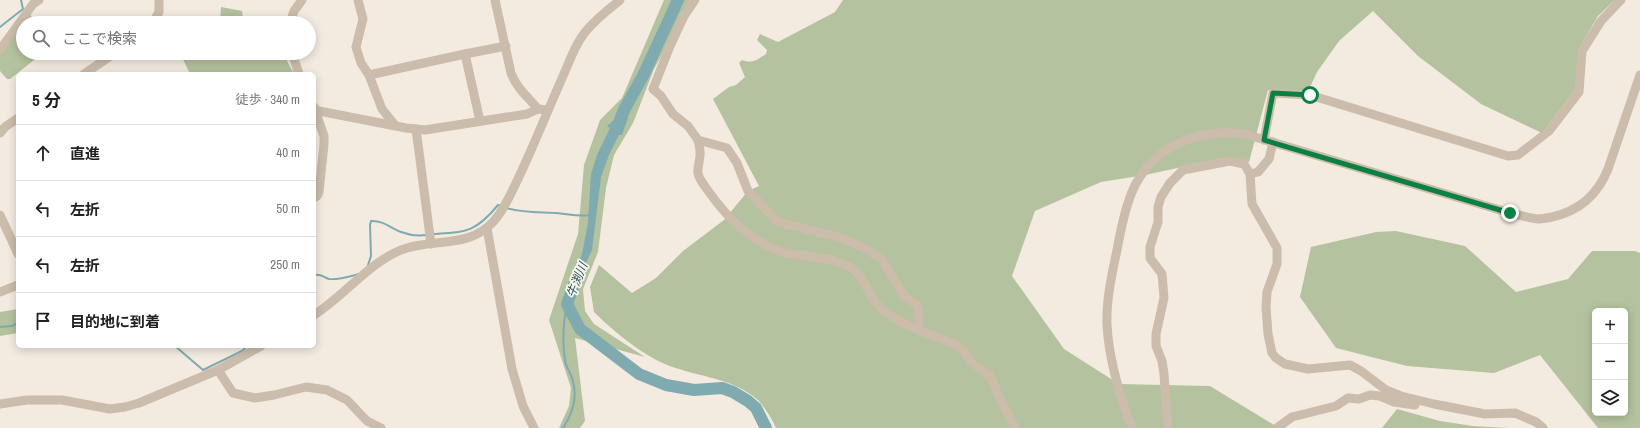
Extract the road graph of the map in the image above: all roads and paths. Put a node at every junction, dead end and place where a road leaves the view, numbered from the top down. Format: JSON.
{"nodes":[{"id":1,"x":39,"y":0,"type":"edge"},
{"id":2,"x":159,"y":0,"type":"edge"},
{"id":3,"x":302,"y":0,"type":"edge"},
{"id":4,"x":358,"y":0,"type":"edge"},
{"id":5,"x":496,"y":0,"type":"edge"},
{"id":6,"x":620,"y":0,"type":"edge"},
{"id":7,"x":695,"y":0,"type":"edge"},
{"id":8,"x":1621,"y":0,"type":"edge"},
{"id":9,"x":24,"y":16,"type":"edge"},
{"id":10,"x":157,"y":16,"type":"edge"},
{"id":11,"x":292,"y":16,"type":"edge"},
{"id":12,"x":16,"y":28,"type":"edge"},
{"id":13,"x":506,"y":46,"type":"junction"},
{"id":14,"x":0,"y":50,"type":"edge"},
{"id":15,"x":465,"y":54,"type":"junction"},
{"id":16,"x":105,"y":60,"type":"edge"},
{"id":17,"x":294,"y":60,"type":"edge"},
{"id":18,"x":87,"y":72,"type":"edge"},
{"id":19,"x":298,"y":72,"type":"edge"},
{"id":20,"x":369,"y":75,"type":"junction"},
{"id":21,"x":1640,"y":75,"type":"edge"},
{"id":22,"x":316,"y":109,"type":"edge"},
{"id":23,"x":543,"y":110,"type":"junction"},
{"id":24,"x":316,"y":114,"type":"edge"},
{"id":25,"x":16,"y":119,"type":"edge"},
{"id":26,"x":480,"y":121,"type":"junction"},
{"id":27,"x":394,"y":124,"type":"junction"},
{"id":28,"x":416,"y":129,"type":"junction"},
{"id":29,"x":0,"y":133,"type":"edge"},
{"id":30,"x":698,"y":140,"type":"junction"},
{"id":31,"x":1264,"y":140,"type":"junction"},
{"id":32,"x":1273,"y":142,"type":"junction"},
{"id":33,"x":1250,"y":174,"type":"junction"},
{"id":34,"x":316,"y":197,"type":"edge"},
{"id":35,"x":0,"y":215,"type":"edge"},
{"id":36,"x":487,"y":228,"type":"junction"},
{"id":37,"x":431,"y":244,"type":"junction"},
{"id":38,"x":16,"y":250,"type":"edge"},
{"id":39,"x":16,"y":286,"type":"edge"},
{"id":40,"x":0,"y":292,"type":"edge"},
{"id":41,"x":316,"y":313,"type":"edge"},
{"id":42,"x":916,"y":329,"type":"junction"},
{"id":43,"x":257,"y":348,"type":"edge"},
{"id":44,"x":218,"y":370,"type":"junction"},
{"id":45,"x":0,"y":404,"type":"edge"},
{"id":46,"x":1434,"y":404,"type":"junction"},
{"id":47,"x":381,"y":428,"type":"edge"},
{"id":48,"x":534,"y":428,"type":"edge"},
{"id":49,"x":1015,"y":428,"type":"edge"},
{"id":50,"x":1132,"y":428,"type":"edge"},
{"id":51,"x":1168,"y":428,"type":"edge"},
{"id":52,"x":1277,"y":428,"type":"edge"},
{"id":53,"x":1542,"y":428,"type":"edge"}],
"edges":[{"from":1,"to":9,"type":"street"},
{"from":2,"to":10,"type":"street"},
{"from":3,"to":11,"type":"street"},
{"from":4,"to":20,"type":"street"},
{"from":5,"to":13,"type":"street"},
{"from":6,"to":23,"type":"street"},
{"from":7,"to":30,"type":"street"},
{"from":8,"to":31,"type":"street"},
{"from":12,"to":14,"type":"street"},
{"from":13,"to":15,"type":"street"},
{"from":13,"to":23,"type":"street"},
{"from":15,"to":20,"type":"street"},
{"from":15,"to":26,"type":"street"},
{"from":16,"to":18,"type":"street"},
{"from":17,"to":19,"type":"street"},
{"from":20,"to":27,"type":"street"},
{"from":21,"to":32,"type":"street"},
{"from":22,"to":27,"type":"street"},
{"from":23,"to":26,"type":"street"},
{"from":23,"to":36,"type":"street"},
{"from":24,"to":34,"type":"street"},
{"from":25,"to":29,"type":"street"},
{"from":26,"to":28,"type":"street"},
{"from":27,"to":28,"type":"street"},
{"from":28,"to":37,"type":"street"},
{"from":30,"to":42,"type":"street"},
{"from":30,"to":42,"type":"street"},
{"from":31,"to":32,"type":"street"},
{"from":31,"to":50,"type":"street"},
{"from":32,"to":33,"type":"street"},
{"from":33,"to":46,"type":"street"},
{"from":33,"to":51,"type":"street"},
{"from":35,"to":38,"type":"street"},
{"from":36,"to":37,"type":"street"},
{"from":36,"to":48,"type":"street"},
{"from":37,"to":41,"type":"street"},
{"from":39,"to":40,"type":"street"},
{"from":42,"to":49,"type":"street"},
{"from":43,"to":44,"type":"street"},
{"from":44,"to":45,"type":"street"},
{"from":44,"to":47,"type":"street"},
{"from":46,"to":52,"type":"street"},
{"from":46,"to":53,"type":"street"}]}
